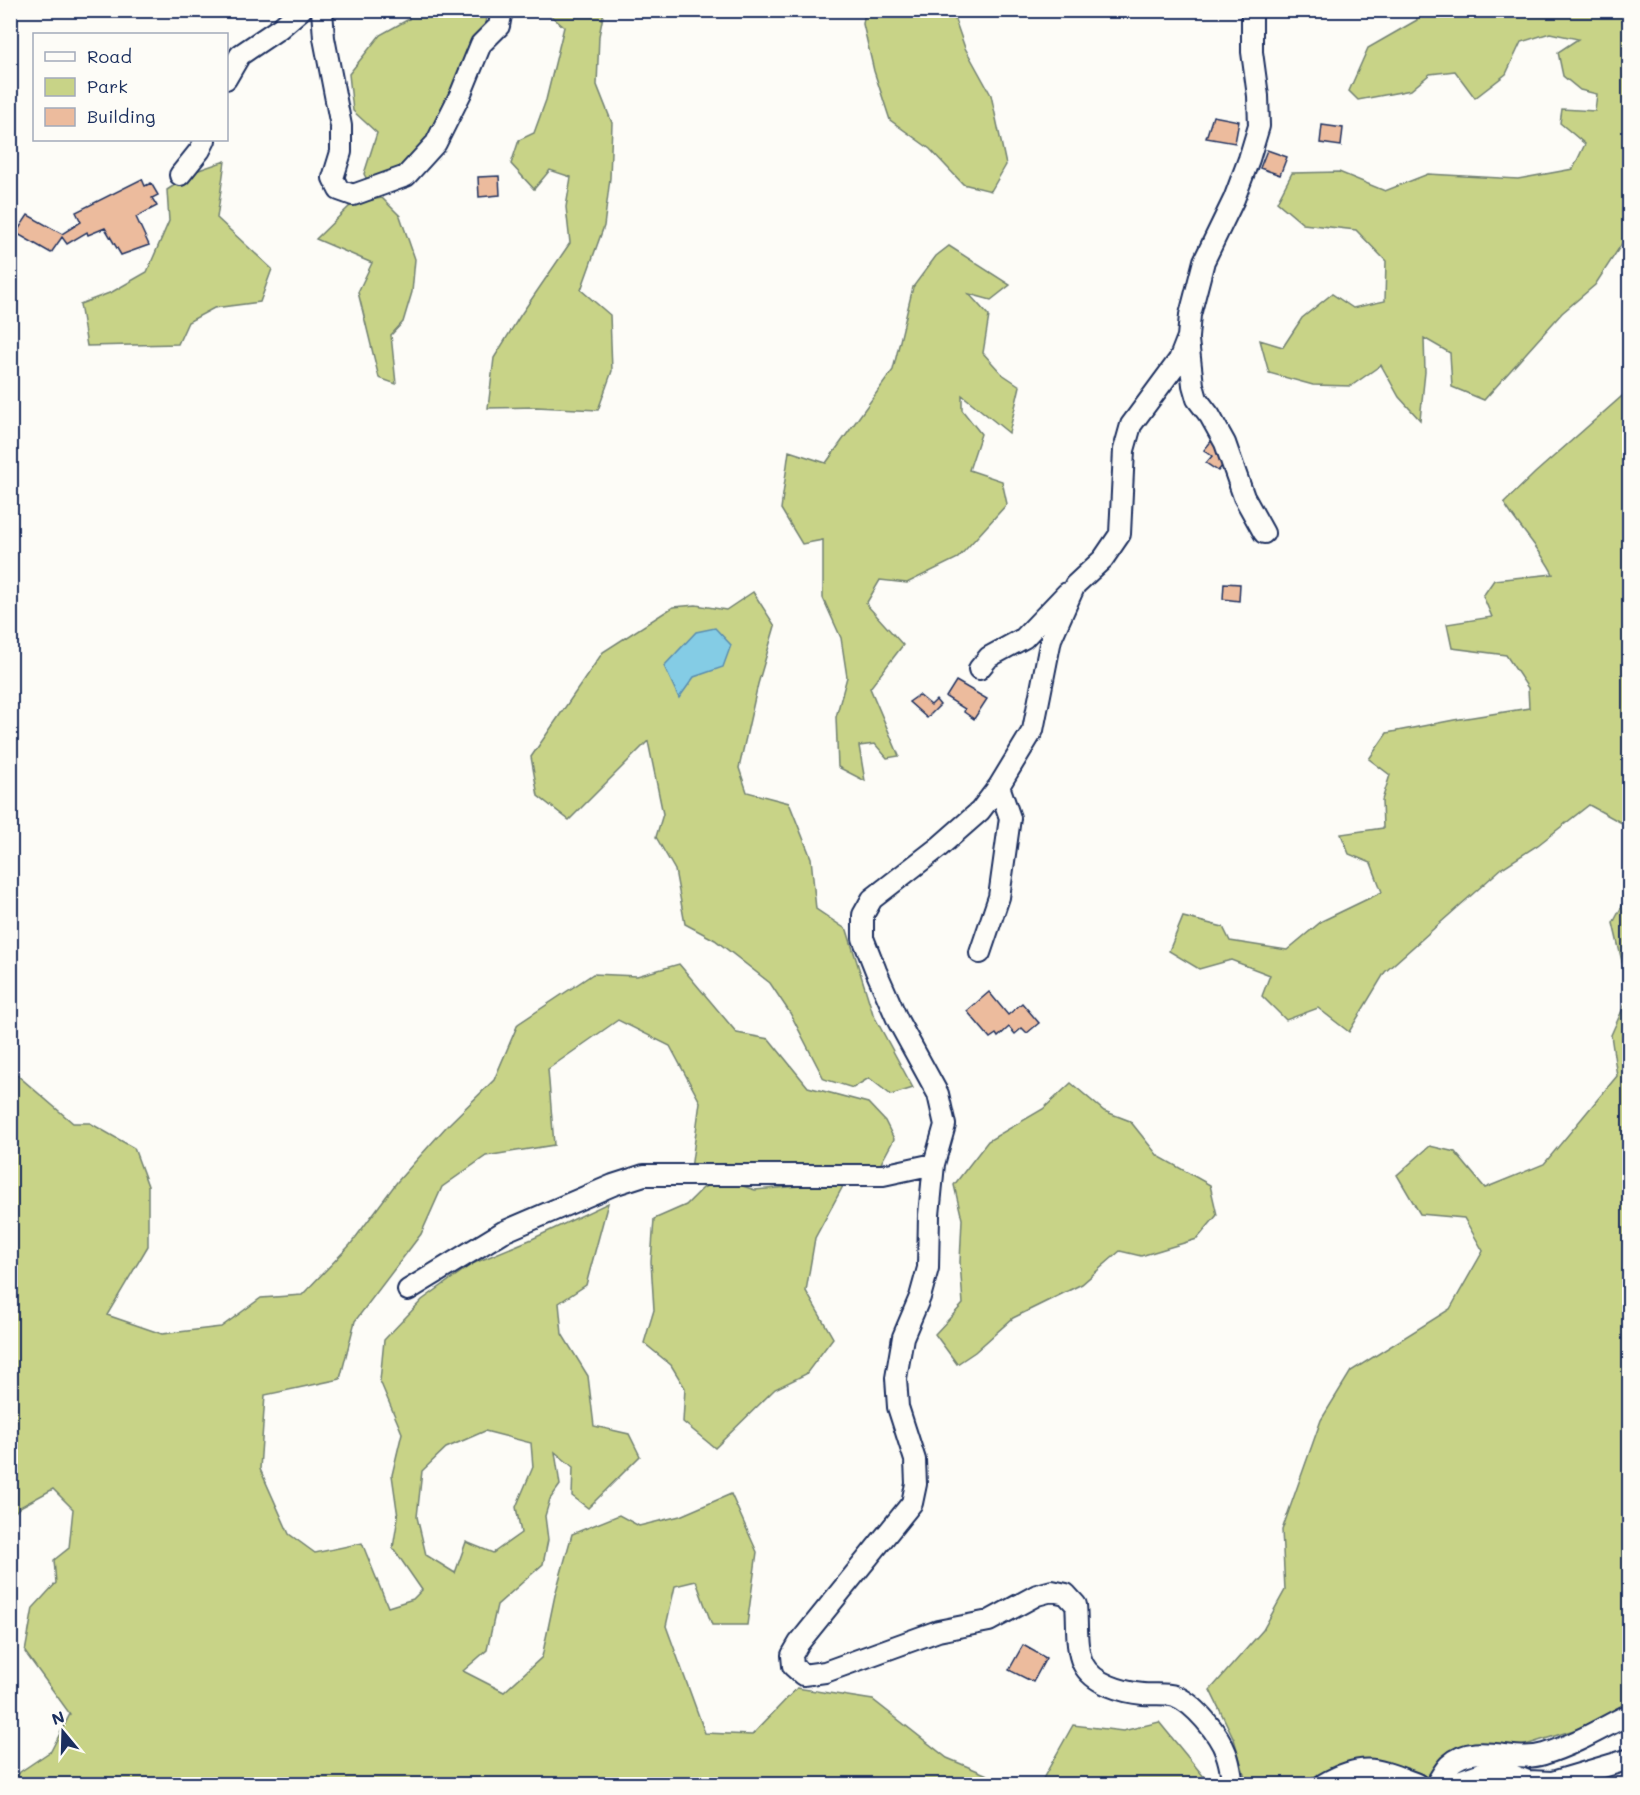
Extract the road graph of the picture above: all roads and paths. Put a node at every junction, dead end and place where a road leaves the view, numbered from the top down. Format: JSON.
{"nodes":[{"id":1,"x":301,"y":10,"type":"edge"},
{"id":2,"x":322,"y":10,"type":"edge"},
{"id":3,"x":502,"y":10,"type":"edge"},
{"id":4,"x":1252,"y":10,"type":"edge"},
{"id":5,"x":228,"y":76,"type":"edge"},
{"id":6,"x":204,"y":141,"type":"edge"},
{"id":7,"x":180,"y":175,"type":"dead end"},
{"id":8,"x":1188,"y":337,"type":"junction"},
{"id":9,"x":1264,"y":533,"type":"dead end"},
{"id":10,"x":1075,"y":585,"type":"junction"},
{"id":11,"x":979,"y":669,"type":"dead end"},
{"id":12,"x":999,"y":786,"type":"junction"},
{"id":13,"x":980,"y":953,"type":"dead end"},
{"id":14,"x":934,"y":1164,"type":"junction"},
{"id":15,"x":408,"y":1290,"type":"dead end"},
{"id":16,"x":1629,"y":1714,"type":"edge"},
{"id":17,"x":1629,"y":1759,"type":"edge"},
{"id":18,"x":1233,"y":1785,"type":"edge"},
{"id":19,"x":1324,"y":1785,"type":"edge"},
{"id":20,"x":1417,"y":1785,"type":"edge"},
{"id":21,"x":1436,"y":1785,"type":"edge"},
{"id":22,"x":1450,"y":1785,"type":"edge"}],
"edges":[{"from":1,"to":5,"type":"street"},
{"from":2,"to":3,"type":"street"},
{"from":4,"to":8,"type":"street"},
{"from":6,"to":7,"type":"street"},
{"from":8,"to":9,"type":"street"},
{"from":8,"to":10,"type":"street"},
{"from":10,"to":11,"type":"street"},
{"from":10,"to":12,"type":"street"},
{"from":12,"to":13,"type":"street"},
{"from":12,"to":14,"type":"street"},
{"from":14,"to":15,"type":"street"},
{"from":14,"to":18,"type":"street"},
{"from":16,"to":21,"type":"street"},
{"from":17,"to":22,"type":"street"},
{"from":19,"to":20,"type":"street"}]}
